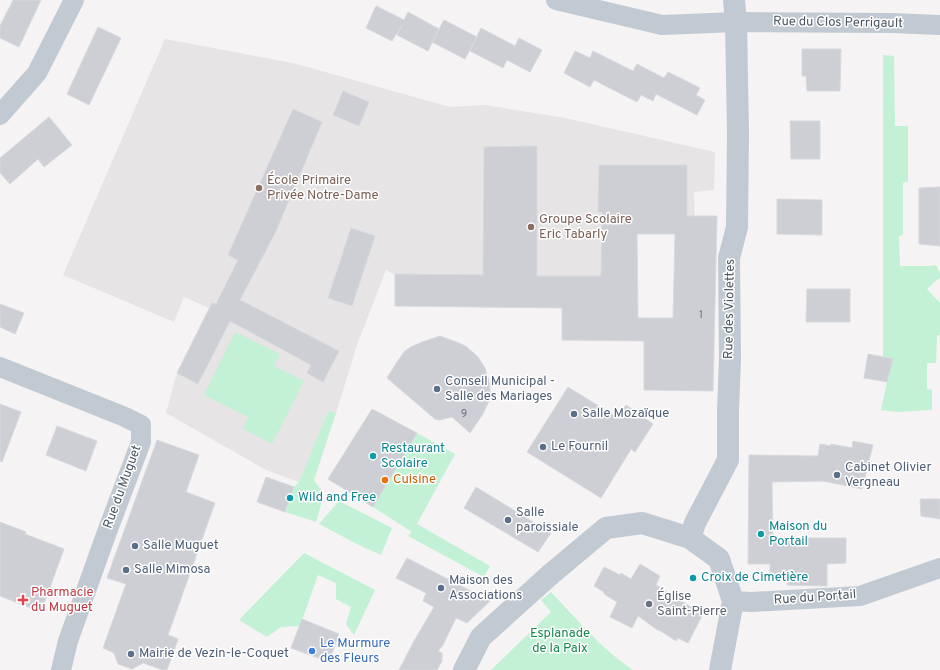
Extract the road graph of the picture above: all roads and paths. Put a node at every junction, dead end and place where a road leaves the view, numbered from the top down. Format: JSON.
{"nodes":[{"id":1,"x":74,"y":0,"type":"edge"},
{"id":2,"x":556,"y":0,"type":"edge"},
{"id":3,"x":734,"y":0,"type":"edge"},
{"id":4,"x":736,"y":22,"type":"junction"},
{"id":5,"x":940,"y":25,"type":"edge"},
{"id":6,"x":0,"y":115,"type":"edge"},
{"id":7,"x":0,"y":367,"type":"edge"},
{"id":8,"x":690,"y":538,"type":"junction"},
{"id":9,"x":940,"y":568,"type":"edge"},
{"id":10,"x":733,"y":601,"type":"junction"},
{"id":11,"x":61,"y":670,"type":"edge"},
{"id":12,"x":464,"y":670,"type":"edge"},
{"id":13,"x":720,"y":670,"type":"edge"}],
"edges":[{"from":1,"to":6,"type":"street"},
{"from":2,"to":4,"type":"street","name":"Rue du Clos Perrigault"},
{"from":3,"to":4,"type":"street","name":"Rue des Violettes"},
{"from":4,"to":5,"type":"street","name":"Rue du Clos Perrigault"},
{"from":4,"to":8,"type":"street","name":"Rue des Violettes"},
{"from":7,"to":11,"type":"street","name":"Rue du Muguet"},
{"from":8,"to":10,"type":"street"},
{"from":8,"to":12,"type":"street"},
{"from":9,"to":10,"type":"street","name":"Rue du Portail"},
{"from":10,"to":13,"type":"street"}]}
